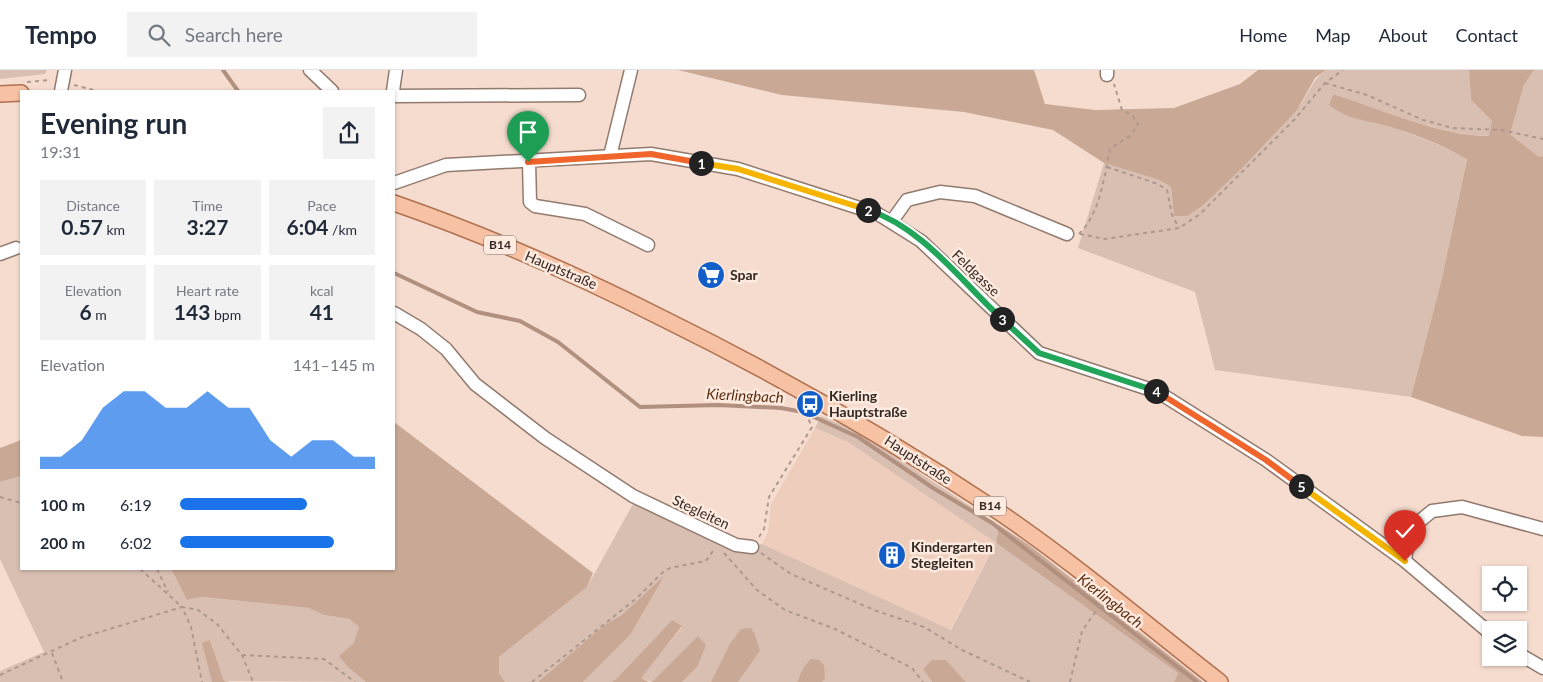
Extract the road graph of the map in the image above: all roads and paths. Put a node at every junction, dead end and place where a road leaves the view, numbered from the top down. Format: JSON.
{"nodes":[{"id":1,"x":65,"y":70,"type":"edge"},
{"id":2,"x":310,"y":70,"type":"edge"},
{"id":3,"x":396,"y":70,"type":"edge"},
{"id":4,"x":631,"y":70,"type":"edge"},
{"id":5,"x":1343,"y":70,"type":"edge"},
{"id":6,"x":1107,"y":72,"type":"edge"},
{"id":7,"x":1325,"y":84,"type":"junction"},
{"id":8,"x":77,"y":86,"type":"dead end"},
{"id":9,"x":61,"y":90,"type":"edge"},
{"id":10,"x":93,"y":90,"type":"edge"},
{"id":11,"x":331,"y":90,"type":"edge"},
{"id":12,"x":393,"y":90,"type":"edge"},
{"id":13,"x":20,"y":93,"type":"edge"},
{"id":14,"x":0,"y":94,"type":"edge"},
{"id":15,"x":579,"y":95,"type":"dead end"},
{"id":16,"x":395,"y":96,"type":"edge"},
{"id":17,"x":1543,"y":139,"type":"edge"},
{"id":18,"x":610,"y":156,"type":"junction"},
{"id":19,"x":528,"y":162,"type":"junction"},
{"id":20,"x":1106,"y":167,"type":"junction"},
{"id":21,"x":395,"y":183,"type":"edge"},
{"id":22,"x":395,"y":203,"type":"edge"},
{"id":23,"x":892,"y":221,"type":"junction"},
{"id":24,"x":1179,"y":228,"type":"junction"},
{"id":25,"x":1073,"y":234,"type":"junction"},
{"id":26,"x":648,"y":245,"type":"dead end"},
{"id":27,"x":16,"y":248,"type":"dead end"},
{"id":28,"x":0,"y":254,"type":"edge"},
{"id":29,"x":395,"y":313,"type":"edge"},
{"id":30,"x":802,"y":405,"type":"dead end"},
{"id":31,"x":0,"y":497,"type":"edge"},
{"id":32,"x":20,"y":503,"type":"edge"},
{"id":33,"x":1543,"y":529,"type":"edge"},
{"id":34,"x":717,"y":543,"type":"dead end"},
{"id":35,"x":752,"y":547,"type":"junction"},
{"id":36,"x":712,"y":555,"type":"dead end"},
{"id":37,"x":1405,"y":561,"type":"junction"},
{"id":38,"x":141,"y":570,"type":"edge"},
{"id":39,"x":158,"y":570,"type":"edge"},
{"id":40,"x":169,"y":593,"type":"junction"},
{"id":41,"x":1102,"y":602,"type":"dead end"},
{"id":42,"x":182,"y":607,"type":"junction"},
{"id":43,"x":1482,"y":626,"type":"edge"},
{"id":44,"x":52,"y":653,"type":"junction"},
{"id":45,"x":242,"y":655,"type":"junction"},
{"id":46,"x":1527,"y":659,"type":"edge"},
{"id":47,"x":1543,"y":668,"type":"edge"},
{"id":48,"x":0,"y":676,"type":"edge"},
{"id":49,"x":63,"y":682,"type":"edge"},
{"id":50,"x":202,"y":682,"type":"edge"},
{"id":51,"x":253,"y":682,"type":"edge"},
{"id":52,"x":355,"y":682,"type":"edge"},
{"id":53,"x":532,"y":682,"type":"edge"},
{"id":54,"x":923,"y":682,"type":"edge"},
{"id":55,"x":1030,"y":682,"type":"edge"},
{"id":56,"x":1070,"y":682,"type":"edge"},
{"id":57,"x":1220,"y":682,"type":"edge"}],
"edges":[{"from":1,"to":9,"type":"street"},
{"from":2,"to":11,"type":"street"},
{"from":3,"to":12,"type":"street"},
{"from":4,"to":18,"type":"street"},
{"from":5,"to":7,"type":"path"},
{"from":6,"to":20,"type":"path"},
{"from":7,"to":17,"type":"path"},
{"from":7,"to":24,"type":"path"},
{"from":8,"to":10,"type":"path"},
{"from":13,"to":14,"type":"main road"},
{"from":15,"to":16,"type":"street"},
{"from":18,"to":19,"type":"street","name":"Feldgasse"},
{"from":18,"to":23,"type":"street","name":"Feldgasse"},
{"from":19,"to":21,"type":"street","name":"Feldgasse"},
{"from":19,"to":26,"type":"street"},
{"from":20,"to":24,"type":"path"},
{"from":20,"to":25,"type":"path"},
{"from":22,"to":57,"type":"main road","name":"Hauptstraße","number":"B14"},
{"from":23,"to":25,"type":"street"},
{"from":23,"to":37,"type":"street","name":"Feldgasse"},
{"from":24,"to":25,"type":"path"},
{"from":27,"to":28,"type":"street"},
{"from":29,"to":35,"type":"street","name":"Stegleiten"},
{"from":30,"to":35,"type":"path"},
{"from":31,"to":32,"type":"path"},
{"from":33,"to":37,"type":"street"},
{"from":34,"to":54,"type":"path"},
{"from":35,"to":55,"type":"path"},
{"from":36,"to":53,"type":"path"},
{"from":37,"to":43,"type":"street","name":"Feldgasse"},
{"from":38,"to":40,"type":"path"},
{"from":39,"to":40,"type":"path"},
{"from":40,"to":42,"type":"path"},
{"from":41,"to":56,"type":"path"},
{"from":42,"to":44,"type":"path"},
{"from":42,"to":45,"type":"path"},
{"from":42,"to":50,"type":"path"},
{"from":44,"to":48,"type":"path"},
{"from":44,"to":49,"type":"path"},
{"from":45,"to":51,"type":"path"},
{"from":45,"to":52,"type":"path"},
{"from":46,"to":47,"type":"street"}]}
